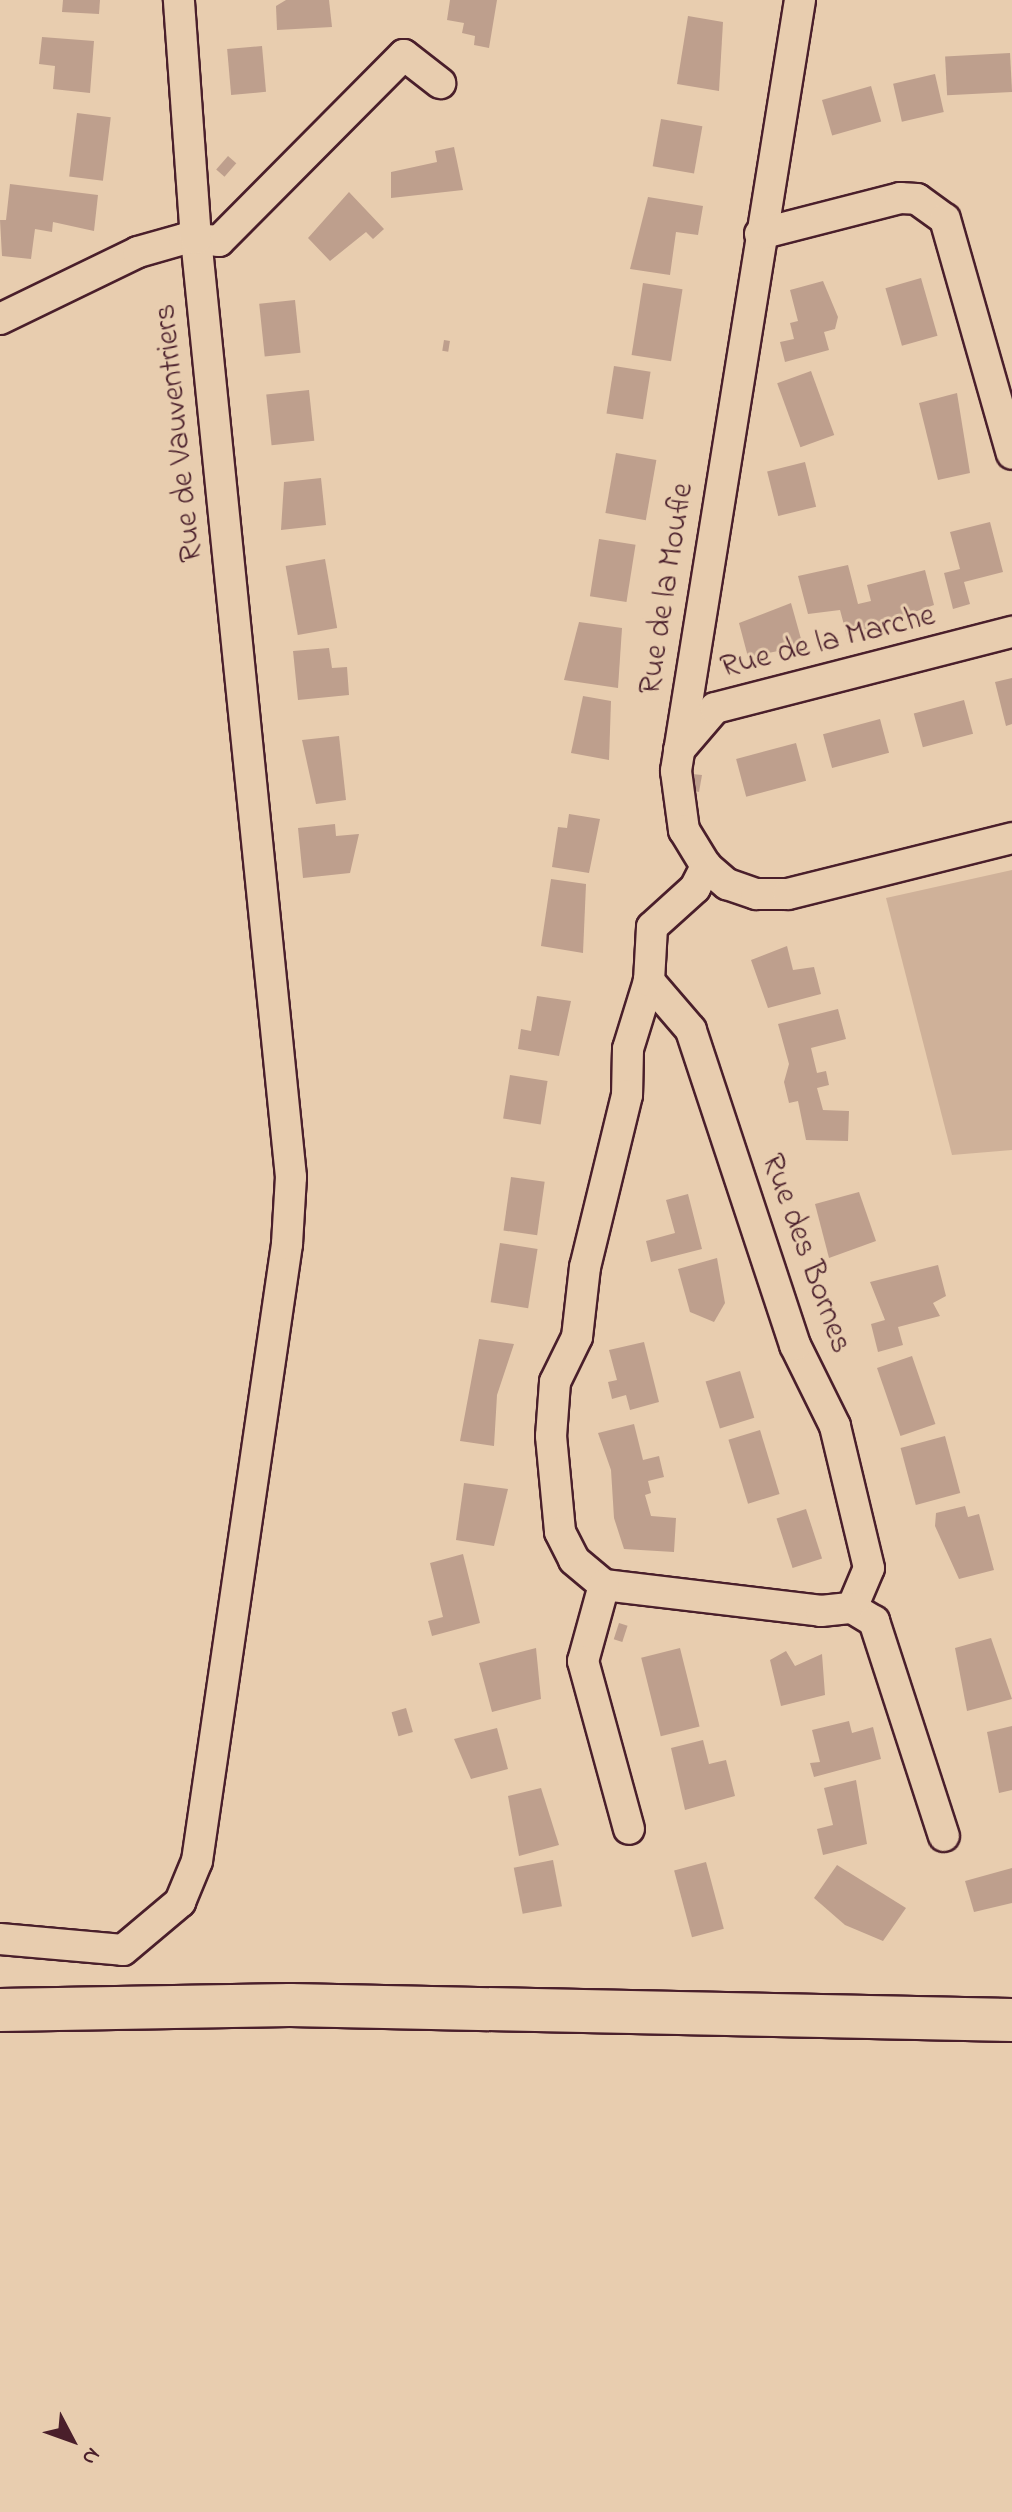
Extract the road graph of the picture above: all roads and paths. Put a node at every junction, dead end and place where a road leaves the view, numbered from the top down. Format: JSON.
{"nodes":[{"id":1,"x":179,"y":0,"type":"edge"},
{"id":2,"x":800,"y":0,"type":"edge"},
{"id":3,"x":440,"y":83,"type":"dead end"},
{"id":4,"x":760,"y":234,"type":"junction"},
{"id":5,"x":196,"y":239,"type":"junction"},
{"id":6,"x":0,"y":319,"type":"edge"},
{"id":7,"x":1012,"y":454,"type":"edge"},
{"id":8,"x":1012,"y":632,"type":"edge"},
{"id":9,"x":679,"y":750,"type":"junction"},
{"id":10,"x":1012,"y":838,"type":"edge"},
{"id":11,"x":706,"y":866,"type":"junction"},
{"id":12,"x":649,"y":981,"type":"junction"},
{"id":13,"x":604,"y":1585,"type":"junction"},
{"id":14,"x":852,"y":1608,"type":"junction"},
{"id":15,"x":629,"y":1829,"type":"dead end"},
{"id":16,"x":944,"y":1836,"type":"dead end"},
{"id":17,"x":0,"y":1939,"type":"edge"},
{"id":18,"x":0,"y":2010,"type":"edge"},
{"id":19,"x":1012,"y":2020,"type":"edge"}],
"edges":[{"from":1,"to":5,"type":"street","name":"Rue de Vauventriers"},
{"from":2,"to":4,"type":"street","name":"Rue de la Moufle"},
{"from":3,"to":5,"type":"street"},
{"from":4,"to":7,"type":"street"},
{"from":4,"to":9,"type":"street","name":"Rue de la Moufle"},
{"from":5,"to":6,"type":"street"},
{"from":5,"to":17,"type":"street","name":"Rue de Vauventriers"},
{"from":8,"to":9,"type":"street","name":"Rue de la Marche"},
{"from":9,"to":11,"type":"street","name":"Rue de la Moufle"},
{"from":10,"to":11,"type":"street","name":"Rue de la Moufle"},
{"from":11,"to":12,"type":"street"},
{"from":12,"to":13,"type":"street"},
{"from":12,"to":14,"type":"street","name":"Rue des Bornes"},
{"from":13,"to":14,"type":"street"},
{"from":13,"to":15,"type":"street"},
{"from":14,"to":16,"type":"street"},
{"from":18,"to":19,"type":"main road"}]}
